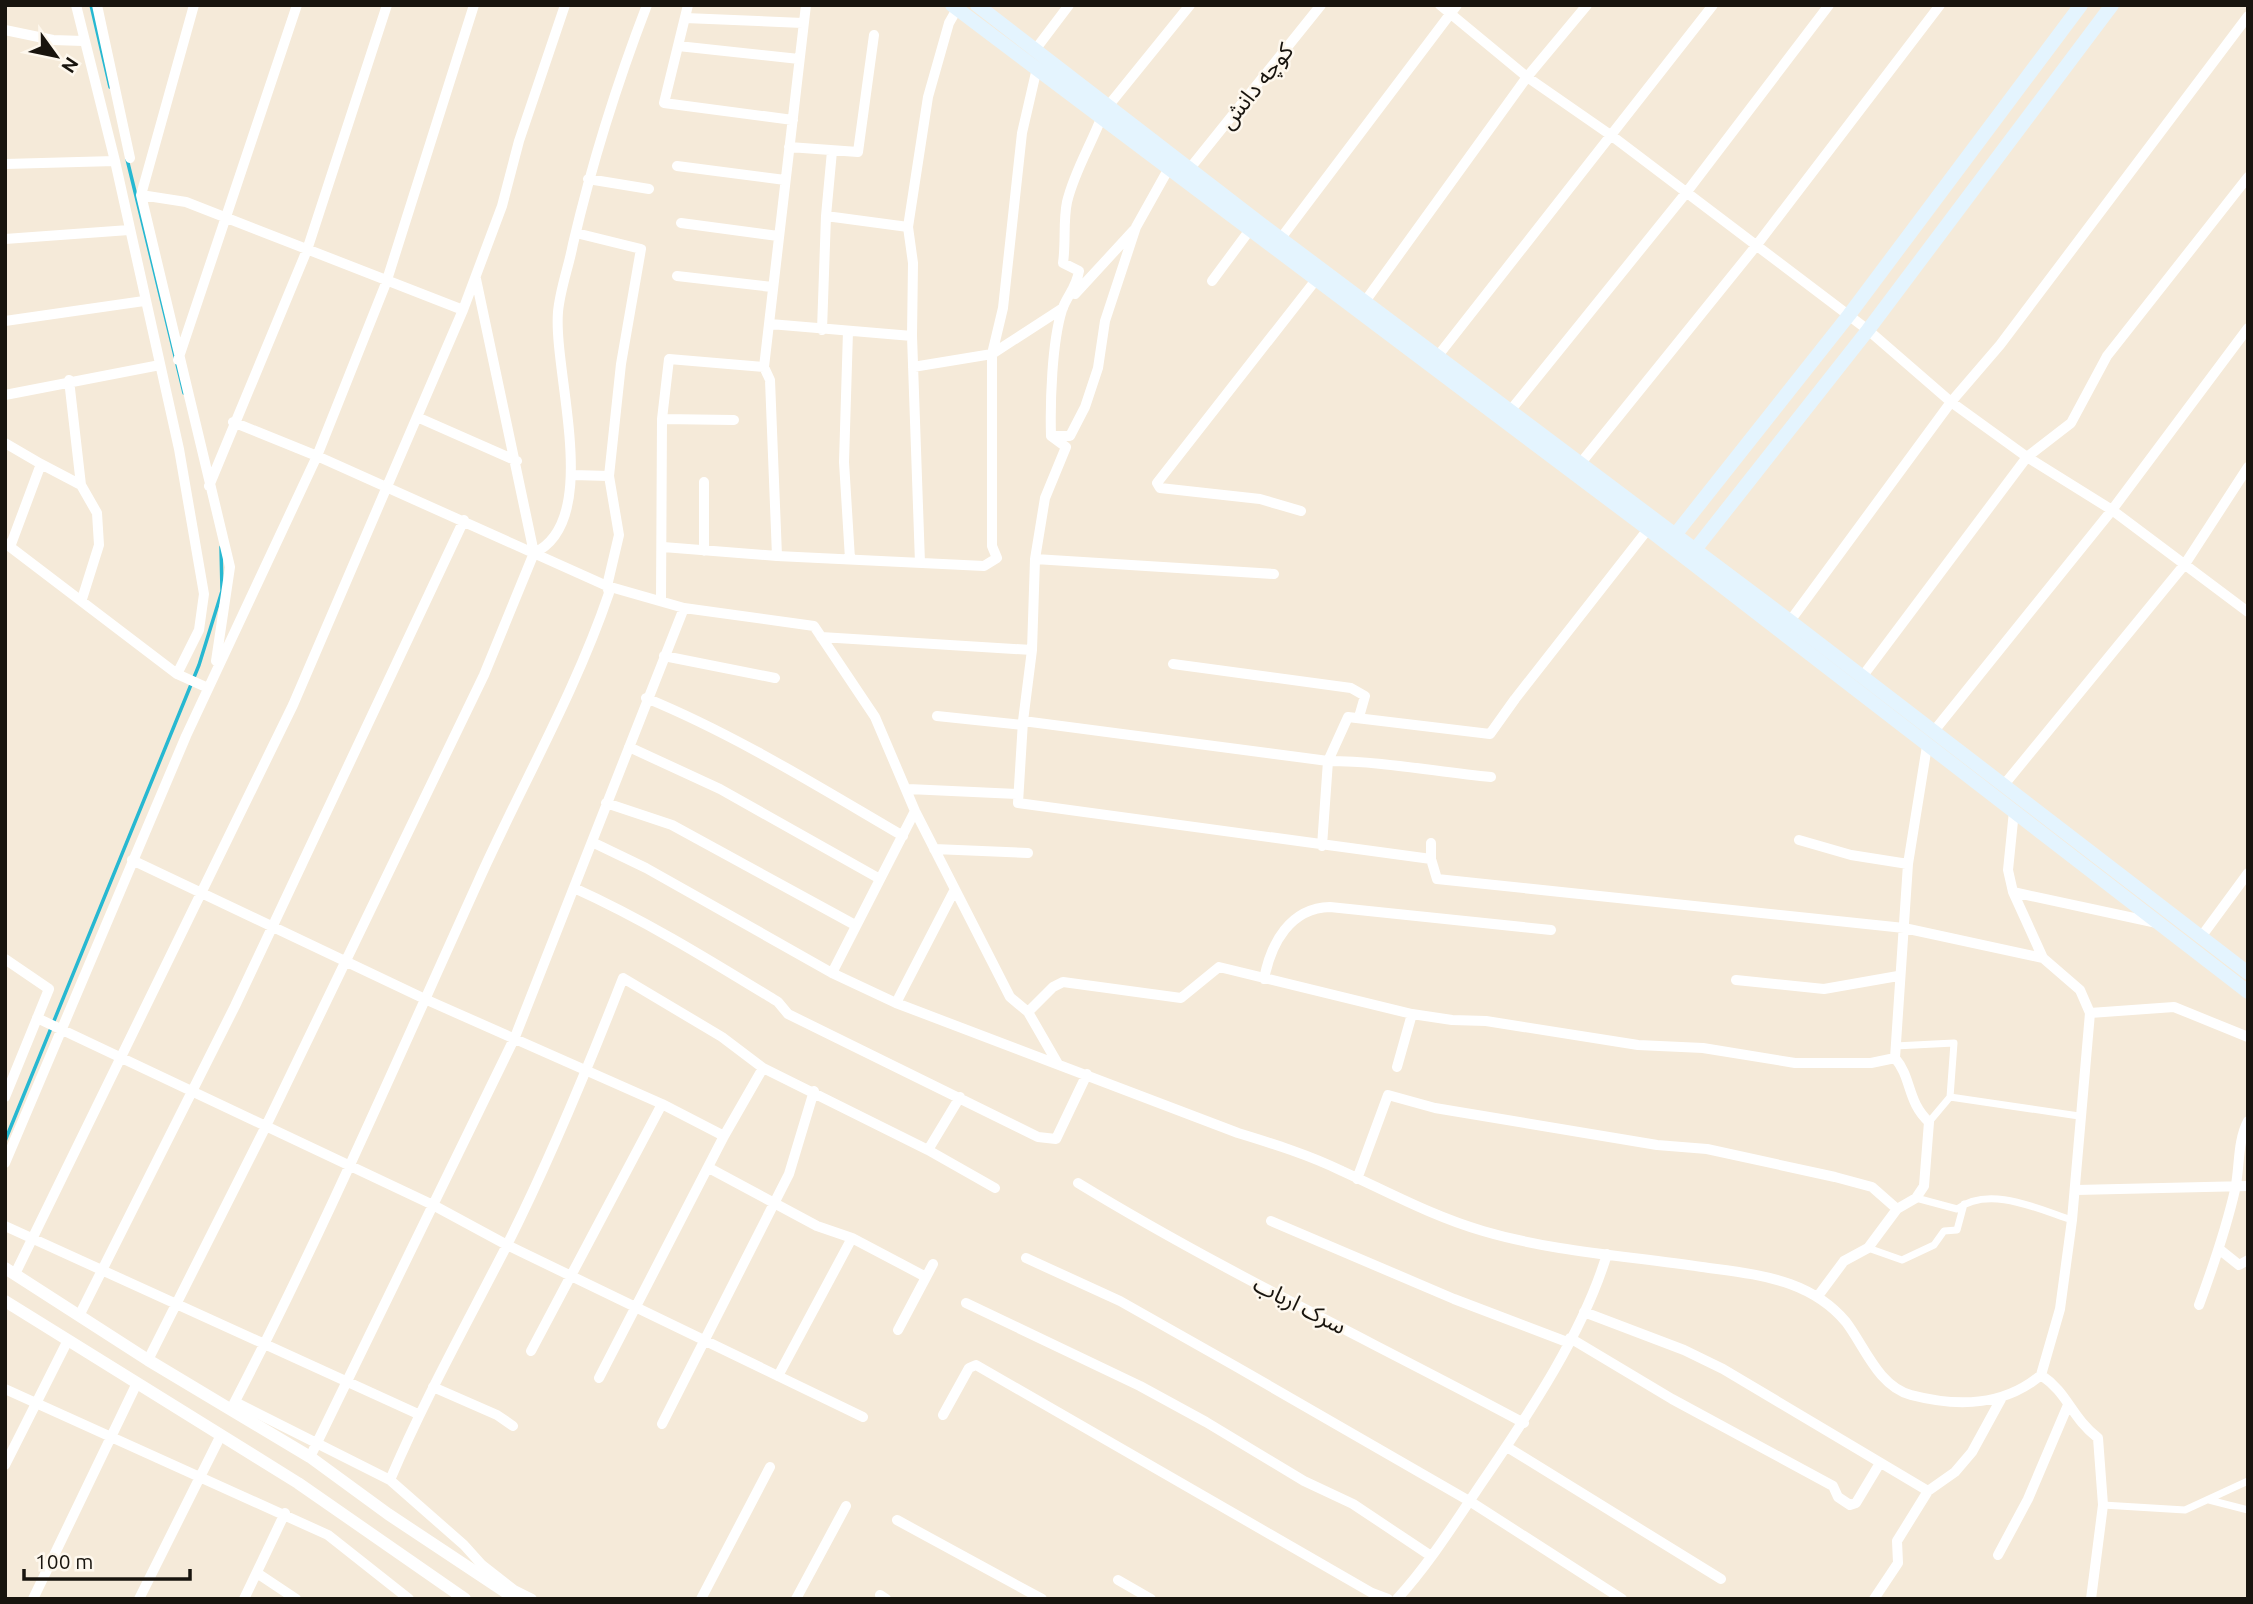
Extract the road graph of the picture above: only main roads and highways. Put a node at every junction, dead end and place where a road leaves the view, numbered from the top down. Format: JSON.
{"nodes":[{"id":1,"x":977,"y":5,"type":"edge"},
{"id":2,"x":2081,"y":5,"type":"edge"},
{"id":3,"x":2112,"y":5,"type":"edge"},
{"id":4,"x":954,"y":7,"type":"edge"},
{"id":5,"x":1105,"y":111,"type":"junction"},
{"id":6,"x":1651,"y":525,"type":"junction"},
{"id":7,"x":1671,"y":540,"type":"junction"},
{"id":8,"x":1691,"y":555,"type":"junction"},
{"id":9,"x":2157,"y":903,"type":"junction"},
{"id":10,"x":2180,"y":921,"type":"junction"},
{"id":11,"x":2159,"y":924,"type":"junction"},
{"id":12,"x":2248,"y":973,"type":"edge"},
{"id":13,"x":2248,"y":992,"type":"edge"}],
"edges":[{"from":1,"to":5,"type":"main road"},
{"from":2,"to":7,"type":"main road"},
{"from":3,"to":8,"type":"main road"},
{"from":4,"to":5,"type":"main road"},
{"from":5,"to":6,"type":"main road"},
{"from":5,"to":6,"type":"main road"},
{"from":6,"to":7,"type":"main road"},
{"from":7,"to":8,"type":"main road"},
{"from":8,"to":9,"type":"main road"},
{"from":8,"to":11,"type":"main road"},
{"from":9,"to":10,"type":"main road"},
{"from":9,"to":11,"type":"main road"},
{"from":10,"to":11,"type":"main road"},
{"from":10,"to":12,"type":"main road"},
{"from":11,"to":13,"type":"main road"}]}
